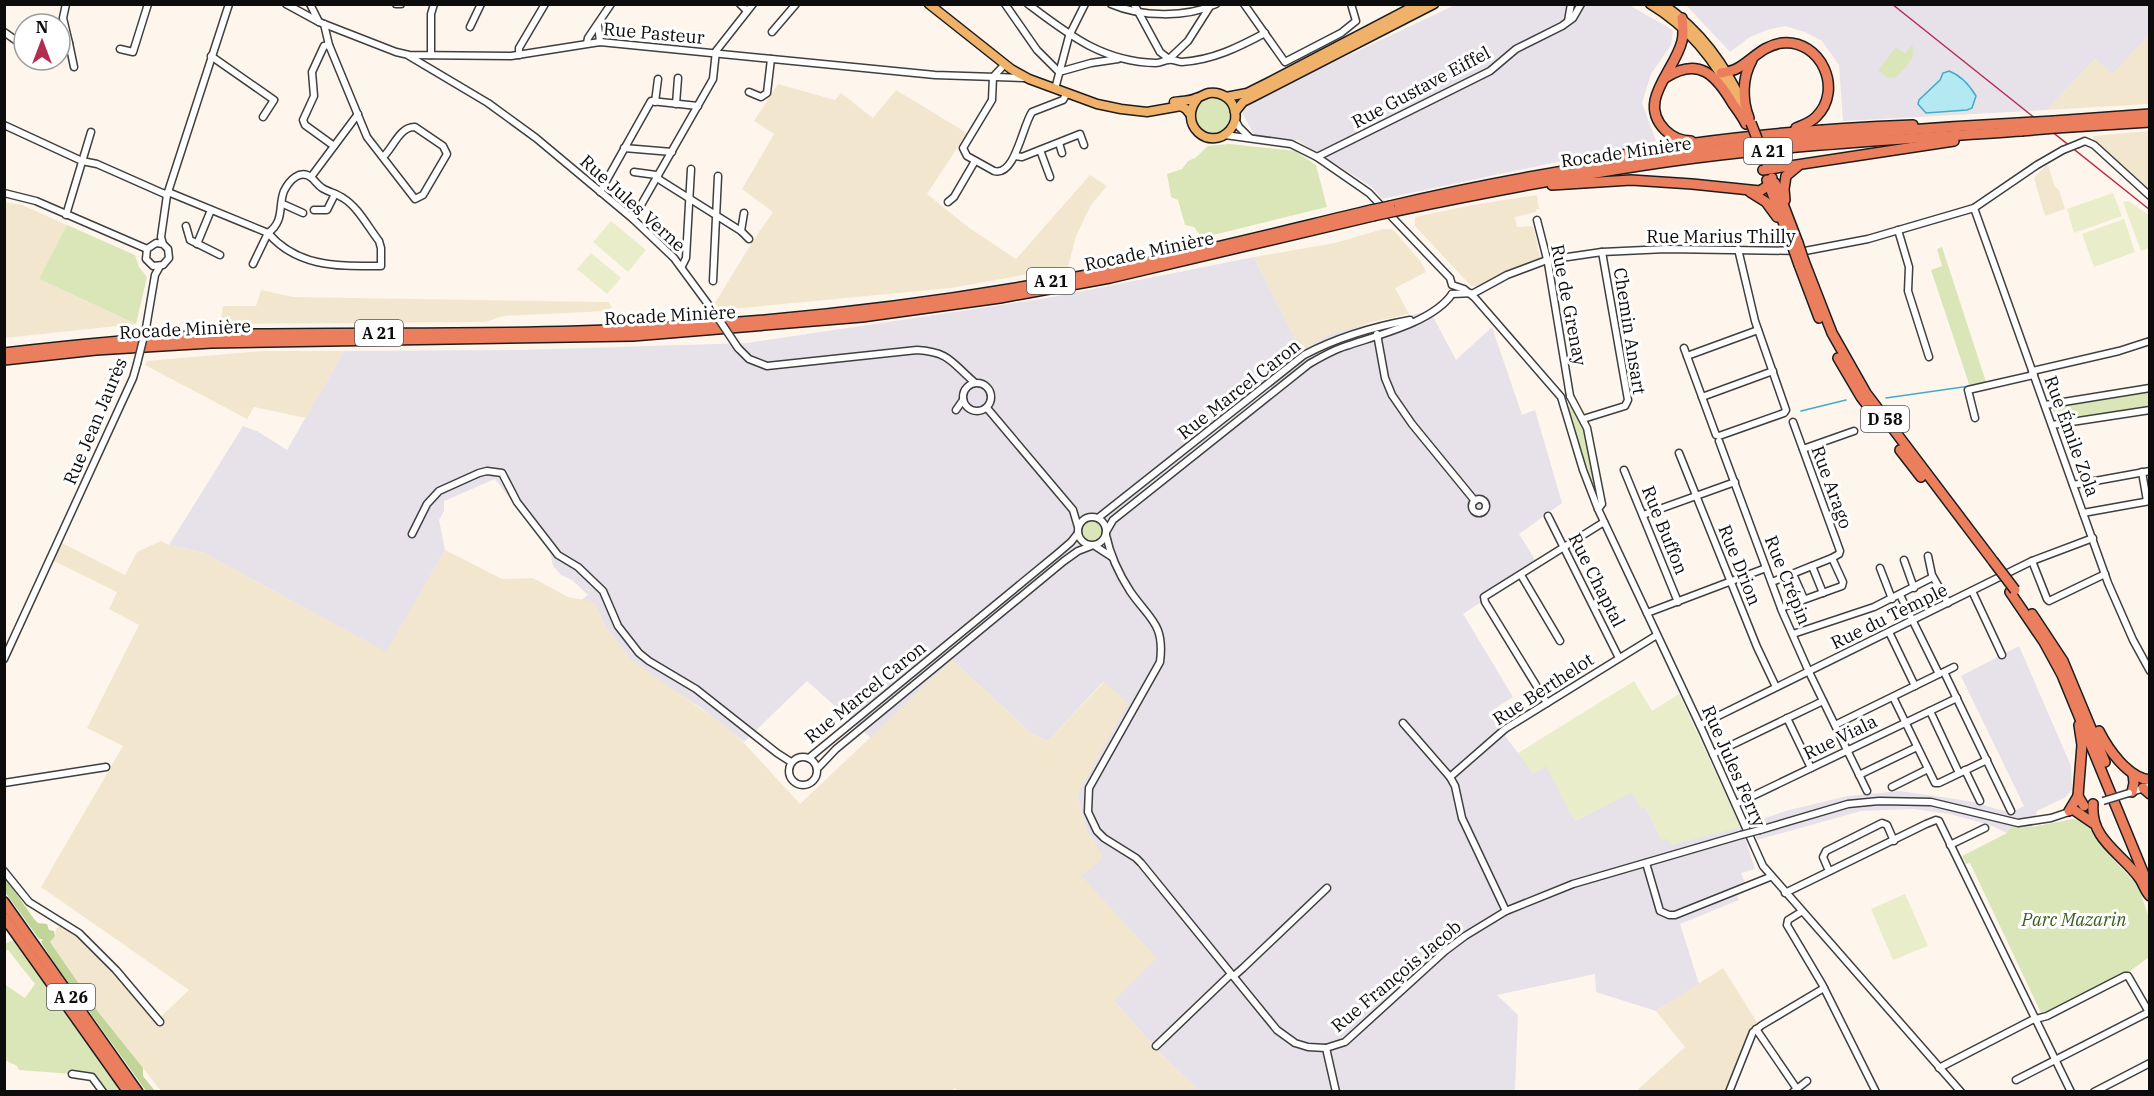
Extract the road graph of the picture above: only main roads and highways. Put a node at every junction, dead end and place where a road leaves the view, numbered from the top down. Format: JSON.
{"nodes":[{"id":1,"x":929,"y":4,"type":"edge"},
{"id":2,"x":1418,"y":4,"type":"edge"},
{"id":3,"x":1434,"y":4,"type":"edge"},
{"id":4,"x":1650,"y":4,"type":"edge"},
{"id":5,"x":1664,"y":4,"type":"edge"},
{"id":6,"x":940,"y":8,"type":"edge"},
{"id":7,"x":1682,"y":23,"type":"junction"},
{"id":8,"x":1755,"y":54,"type":"junction"},
{"id":9,"x":1724,"y":72,"type":"junction"},
{"id":10,"x":1663,"y":79,"type":"junction"},
{"id":11,"x":1226,"y":97,"type":"junction"},
{"id":12,"x":1197,"y":98,"type":"junction"},
{"id":13,"x":1743,"y":110,"type":"junction"},
{"id":14,"x":1137,"y":111,"type":"junction"},
{"id":15,"x":1190,"y":114,"type":"junction"},
{"id":16,"x":2150,"y":114,"type":"edge"},
{"id":17,"x":1235,"y":116,"type":"junction"},
{"id":18,"x":2150,"y":122,"type":"edge"},
{"id":19,"x":1996,"y":124,"type":"junction"},
{"id":20,"x":2055,"y":125,"type":"junction"},
{"id":21,"x":2020,"y":127,"type":"junction"},
{"id":22,"x":1785,"y":132,"type":"junction"},
{"id":23,"x":1708,"y":142,"type":"junction"},
{"id":24,"x":1805,"y":163,"type":"junction"},
{"id":25,"x":1767,"y":172,"type":"junction"},
{"id":26,"x":1533,"y":176,"type":"junction"},
{"id":27,"x":1517,"y":186,"type":"junction"},
{"id":28,"x":1746,"y":191,"type":"junction"},
{"id":29,"x":1784,"y":205,"type":"junction"},
{"id":30,"x":1393,"y":208,"type":"junction"},
{"id":31,"x":1372,"y":213,"type":"junction"},
{"id":32,"x":1795,"y":244,"type":"junction"},
{"id":33,"x":4,"y":353,"type":"edge"},
{"id":34,"x":4,"y":360,"type":"edge"},
{"id":35,"x":2082,"y":713,"type":"junction"},
{"id":36,"x":2133,"y":774,"type":"junction"},
{"id":37,"x":2150,"y":780,"type":"edge"},
{"id":38,"x":2130,"y":793,"type":"road end"},
{"id":39,"x":2078,"y":796,"type":"junction"},
{"id":40,"x":2093,"y":823,"type":"junction"},
{"id":41,"x":2150,"y":873,"type":"edge"},
{"id":42,"x":2150,"y":889,"type":"edge"},
{"id":43,"x":2150,"y":896,"type":"edge"},
{"id":44,"x":4,"y":902,"type":"edge"},
{"id":45,"x":4,"y":917,"type":"edge"},
{"id":46,"x":128,"y":1092,"type":"edge"},
{"id":47,"x":138,"y":1092,"type":"edge"}],
"edges":[{"from":1,"to":6,"type":"main road"},
{"from":2,"to":11,"type":"main road"},
{"from":3,"to":17,"type":"main road"},
{"from":4,"to":7,"type":"main road","number":"D 58"},
{"from":5,"to":7,"type":"main road","number":"D 58"},
{"from":6,"to":14,"type":"main road"},
{"from":7,"to":9,"type":"main road","number":"D 58"},
{"from":7,"to":10,"type":"highway"},
{"from":8,"to":9,"type":"highway"},
{"from":8,"to":13,"type":"highway"},
{"from":8,"to":22,"type":"highway"},
{"from":9,"to":13,"type":"main road","number":"D 58"},
{"from":10,"to":13,"type":"highway"},
{"from":10,"to":23,"type":"highway"},
{"from":11,"to":12,"type":"main road"},
{"from":11,"to":17,"type":"main road"},
{"from":12,"to":14,"type":"main road"},
{"from":12,"to":15,"type":"main road"},
{"from":13,"to":25,"type":"highway","number":"D 58","bridge":true},
{"from":14,"to":15,"type":"main road"},
{"from":15,"to":17,"type":"main road"},
{"from":16,"to":20,"type":"highway","name":"Rocade Minière","number":"A 21"},
{"from":18,"to":20,"type":"highway","name":"Rocade Minière","number":"A 21"},
{"from":19,"to":21,"type":"highway","name":"Rocade Minière","number":"A 21"},
{"from":19,"to":22,"type":"highway"},
{"from":19,"to":26,"type":"highway","name":"Rocade Minière","number":"A 21"},
{"from":20,"to":21,"type":"highway","name":"Rocade Minière","number":"A 21","bridge":true},
{"from":21,"to":24,"type":"highway"},
{"from":21,"to":27,"type":"highway","name":"Rocade Minière","number":"A 21"},
{"from":22,"to":23,"type":"highway"},
{"from":23,"to":26,"type":"highway"},
{"from":24,"to":25,"type":"highway"},
{"from":24,"to":29,"type":"highway"},
{"from":25,"to":28,"type":"highway"},
{"from":25,"to":29,"type":"highway","number":"D 58"},
{"from":25,"to":32,"type":"highway","number":"D 58"},
{"from":26,"to":30,"type":"highway","name":"Rocade Minière","number":"A 21"},
{"from":27,"to":28,"type":"highway"},
{"from":27,"to":30,"type":"highway","name":"Rocade Minière","number":"A 21"},
{"from":28,"to":32,"type":"highway"},
{"from":29,"to":32,"type":"highway","number":"D 58"},
{"from":30,"to":31,"type":"highway","name":"Rocade Minière","number":"A 21","bridge":true},
{"from":31,"to":33,"type":"highway","name":"Rocade Minière","number":"A 21"},
{"from":31,"to":34,"type":"highway","name":"Rocade Minière","number":"A 21"},
{"from":32,"to":35,"type":"highway","number":"D 58","bridge":true},
{"from":35,"to":36,"type":"highway"},
{"from":35,"to":39,"type":"highway"},
{"from":35,"to":41,"type":"highway","number":"D 58"},
{"from":35,"to":42,"type":"highway","number":"D 58"},
{"from":36,"to":37,"type":"highway"},
{"from":36,"to":38,"type":"highway"},
{"from":39,"to":40,"type":"highway"},
{"from":39,"to":40,"type":"highway"},
{"from":40,"to":43,"type":"highway"},
{"from":44,"to":47,"type":"highway","number":"A 26"},
{"from":45,"to":46,"type":"highway","number":"A 26"}]}
